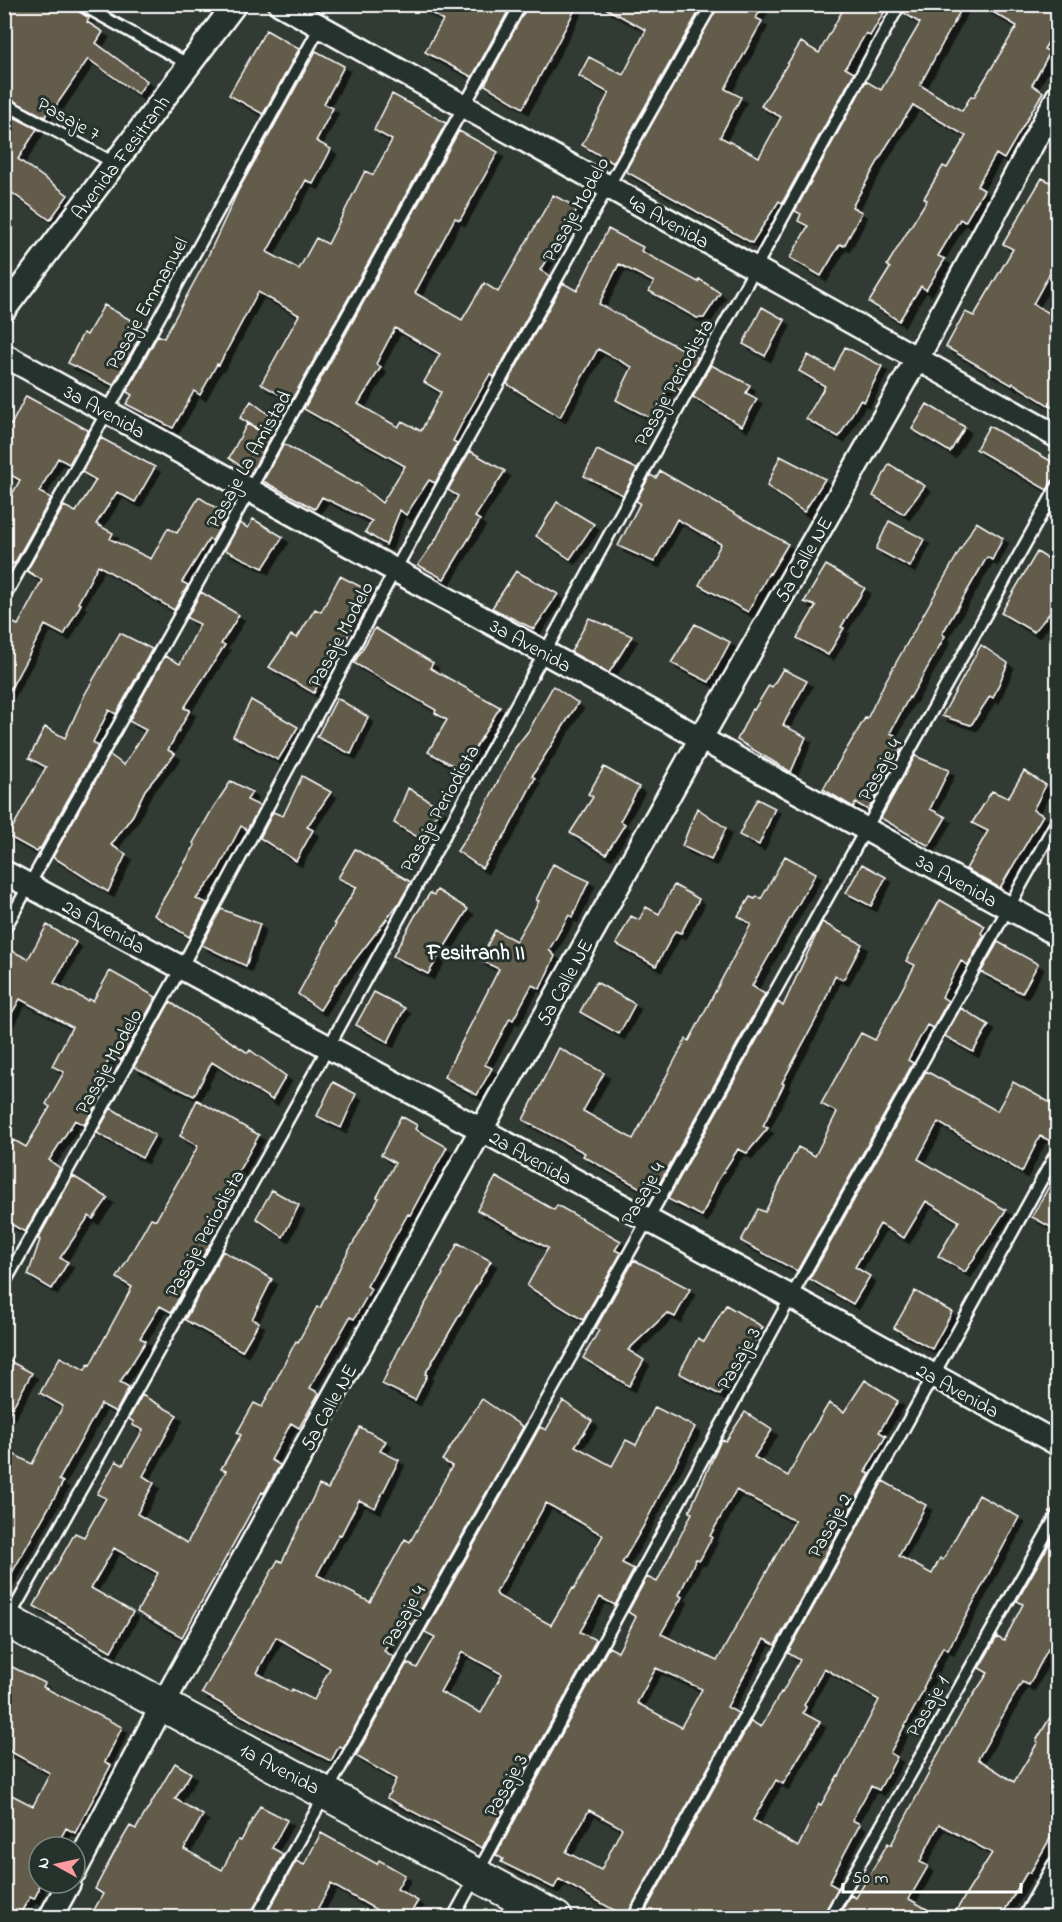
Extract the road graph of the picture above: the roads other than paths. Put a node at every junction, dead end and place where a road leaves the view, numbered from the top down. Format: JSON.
{"nodes":[{"id":1,"x":80,"y":4,"type":"edge"},
{"id":2,"x":234,"y":4,"type":"edge"},
{"id":3,"x":280,"y":4,"type":"edge"},
{"id":4,"x":521,"y":4,"type":"edge"},
{"id":5,"x":712,"y":4,"type":"edge"},
{"id":6,"x":900,"y":4,"type":"edge"},
{"id":7,"x":320,"y":27,"type":"junction"},
{"id":8,"x":188,"y":64,"type":"junction"},
{"id":9,"x":1058,"y":96,"type":"edge"},
{"id":10,"x":4,"y":103,"type":"edge"},
{"id":11,"x":464,"y":107,"type":"junction"},
{"id":12,"x":116,"y":164,"type":"junction"},
{"id":13,"x":608,"y":187,"type":"junction"},
{"id":14,"x":755,"y":269,"type":"junction"},
{"id":15,"x":9,"y":297,"type":"edge"},
{"id":16,"x":4,"y":355,"type":"edge"},
{"id":17,"x":917,"y":359,"type":"junction"},
{"id":18,"x":106,"y":412,"type":"junction"},
{"id":19,"x":1058,"y":438,"type":"edge"},
{"id":20,"x":1058,"y":485,"type":"edge"},
{"id":21,"x":251,"y":491,"type":"junction"},
{"id":22,"x":395,"y":570,"type":"junction"},
{"id":23,"x":4,"y":598,"type":"edge"},
{"id":24,"x":544,"y":652,"type":"junction"},
{"id":25,"x":701,"y":738,"type":"junction"},
{"id":26,"x":1058,"y":819,"type":"edge"},
{"id":27,"x":866,"y":829,"type":"junction"},
{"id":28,"x":4,"y":872,"type":"edge"},
{"id":29,"x":29,"y":885,"type":"junction"},
{"id":30,"x":1008,"y":908,"type":"junction"},
{"id":31,"x":4,"y":930,"type":"edge"},
{"id":32,"x":1058,"y":935,"type":"edge"},
{"id":33,"x":181,"y":968,"type":"junction"},
{"id":34,"x":328,"y":1048,"type":"junction"},
{"id":35,"x":481,"y":1130,"type":"junction"},
{"id":36,"x":1058,"y":1150,"type":"edge"},
{"id":37,"x":647,"y":1221,"type":"junction"},
{"id":38,"x":4,"y":1284,"type":"edge"},
{"id":39,"x":791,"y":1298,"type":"junction"},
{"id":40,"x":932,"y":1376,"type":"junction"},
{"id":41,"x":1058,"y":1444,"type":"edge"},
{"id":42,"x":1058,"y":1513,"type":"edge"},
{"id":43,"x":6,"y":1622,"type":"edge"},
{"id":44,"x":163,"y":1704,"type":"junction"},
{"id":45,"x":325,"y":1792,"type":"junction"},
{"id":46,"x":87,"y":1848,"type":"edge"},
{"id":47,"x":1058,"y":1868,"type":"edge"},
{"id":48,"x":478,"y":1874,"type":"junction"},
{"id":49,"x":62,"y":1895,"type":"edge"},
{"id":50,"x":50,"y":1917,"type":"edge"},
{"id":51,"x":256,"y":1917,"type":"edge"},
{"id":52,"x":453,"y":1917,"type":"edge"},
{"id":53,"x":556,"y":1917,"type":"edge"},
{"id":54,"x":633,"y":1917,"type":"edge"},
{"id":55,"x":829,"y":1917,"type":"edge"},
{"id":56,"x":1030,"y":1917,"type":"edge"}],
"edges":[{"from":1,"to":8,"type":"lane"},
{"from":2,"to":8,"type":"street","name":"Avenida Fesitranh"},
{"from":3,"to":7,"type":"street","name":"4a Avenida"},
{"from":4,"to":11,"type":"lane","name":"Pasaje La Amistad"},
{"from":5,"to":13,"type":"lane","name":"Pasaje Modelo"},
{"from":6,"to":14,"type":"lane","name":"Pasaje Periodista"},
{"from":7,"to":11,"type":"street","name":"4a Avenida"},
{"from":7,"to":18,"type":"lane","name":"Pasaje Emmanuel"},
{"from":8,"to":12,"type":"street","name":"Avenida Fesitranh"},
{"from":9,"to":17,"type":"street","name":"5a Calle NE"},
{"from":10,"to":12,"type":"lane","name":"Pasaje 7"},
{"from":11,"to":13,"type":"street","name":"4a Avenida"},
{"from":11,"to":21,"type":"lane","name":"Pasaje La Amistad"},
{"from":12,"to":15,"type":"street","name":"Avenida Fesitranh"},
{"from":13,"to":14,"type":"street","name":"4a Avenida"},
{"from":13,"to":22,"type":"lane","name":"Pasaje Modelo"},
{"from":14,"to":17,"type":"street","name":"4a Avenida"},
{"from":14,"to":24,"type":"lane","name":"Pasaje Periodista"},
{"from":16,"to":18,"type":"street","name":"3a Avenida"},
{"from":17,"to":19,"type":"street","name":"4a Avenida"},
{"from":17,"to":25,"type":"street","name":"5a Calle NE"},
{"from":18,"to":21,"type":"street","name":"3a Avenida"},
{"from":18,"to":23,"type":"lane","name":"Pasaje Emmanuel"},
{"from":20,"to":27,"type":"lane","name":"Pasaje 4"},
{"from":21,"to":22,"type":"street","name":"3a Avenida"},
{"from":21,"to":29,"type":"lane","name":"Pasaje La Amistad"},
{"from":22,"to":24,"type":"street","name":"3a Avenida"},
{"from":22,"to":33,"type":"lane","name":"Pasaje Modelo"},
{"from":24,"to":25,"type":"street","name":"3a Avenida"},
{"from":24,"to":34,"type":"lane","name":"Pasaje Periodista"},
{"from":25,"to":27,"type":"street","name":"3a Avenida"},
{"from":25,"to":35,"type":"street","name":"5a Calle NE"},
{"from":26,"to":30,"type":"lane","name":"Pasaje 3"},
{"from":27,"to":30,"type":"street","name":"3a Avenida"},
{"from":27,"to":37,"type":"lane","name":"Pasaje 4"},
{"from":28,"to":29,"type":"street","name":"2a Avenida"},
{"from":29,"to":31,"type":"lane","name":"Pasaje La Amistad"},
{"from":29,"to":33,"type":"street","name":"2a Avenida"},
{"from":30,"to":32,"type":"street","name":"3a Avenida"},
{"from":30,"to":39,"type":"lane","name":"Pasaje 3"},
{"from":33,"to":34,"type":"street","name":"2a Avenida"},
{"from":33,"to":38,"type":"lane","name":"Pasaje Modelo"},
{"from":34,"to":35,"type":"street","name":"2a Avenida"},
{"from":34,"to":43,"type":"lane","name":"Pasaje Periodista"},
{"from":35,"to":37,"type":"street","name":"2a Avenida"},
{"from":35,"to":44,"type":"street","name":"5a Calle NE"},
{"from":36,"to":40,"type":"lane","name":"Pasaje 2"},
{"from":37,"to":39,"type":"street","name":"2a Avenida"},
{"from":37,"to":45,"type":"lane","name":"Pasaje 4"},
{"from":39,"to":40,"type":"street","name":"2a Avenida"},
{"from":39,"to":48,"type":"lane","name":"Pasaje 3"},
{"from":40,"to":41,"type":"street","name":"2a Avenida"},
{"from":40,"to":54,"type":"lane","name":"Pasaje 2"},
{"from":42,"to":55,"type":"lane","name":"Pasaje 1"},
{"from":43,"to":44,"type":"street","name":"1a Avenida"},
{"from":44,"to":45,"type":"street","name":"1a Avenida"},
{"from":44,"to":46,"type":"street","name":"5a Calle NE"},
{"from":45,"to":48,"type":"street","name":"1a Avenida"},
{"from":45,"to":51,"type":"lane","name":"Pasaje 4"},
{"from":47,"to":56,"type":"street"},
{"from":48,"to":52,"type":"lane","name":"Pasaje 3"},
{"from":48,"to":53,"type":"street","name":"1a Avenida"},
{"from":49,"to":50,"type":"street"}]}
